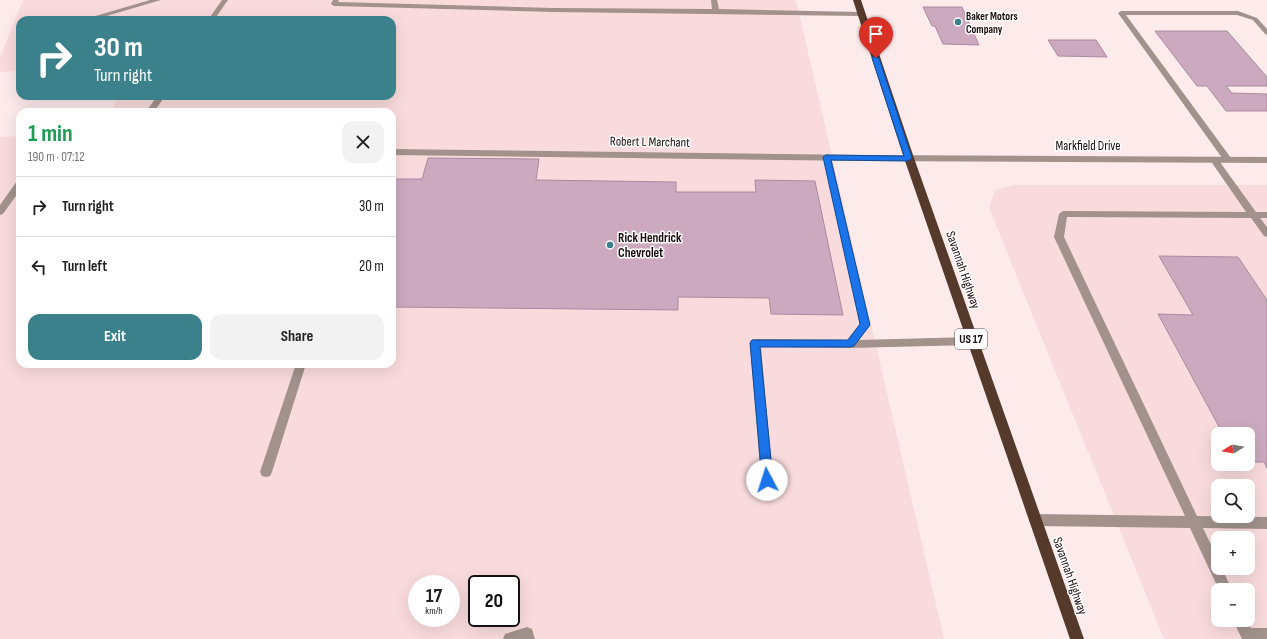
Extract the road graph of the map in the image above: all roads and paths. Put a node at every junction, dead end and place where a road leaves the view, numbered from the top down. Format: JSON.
{"nodes":[{"id":1,"x":158,"y":0,"type":"edge"},
{"id":2,"x":225,"y":0,"type":"edge"},
{"id":3,"x":336,"y":0,"type":"edge"},
{"id":4,"x":714,"y":0,"type":"edge"},
{"id":5,"x":857,"y":0,"type":"edge"},
{"id":6,"x":716,"y":11,"type":"junction"},
{"id":7,"x":862,"y":14,"type":"junction"},
{"id":8,"x":100,"y":16,"type":"edge"},
{"id":9,"x":214,"y":16,"type":"edge"},
{"id":10,"x":1267,"y":33,"type":"edge"},
{"id":11,"x":396,"y":152,"type":"edge"},
{"id":12,"x":826,"y":157,"type":"junction"},
{"id":13,"x":908,"y":158,"type":"junction"},
{"id":14,"x":1214,"y":160,"type":"junction"},
{"id":15,"x":1228,"y":160,"type":"junction"},
{"id":16,"x":1267,"y":160,"type":"edge"},
{"id":17,"x":16,"y":189,"type":"edge"},
{"id":18,"x":0,"y":212,"type":"edge"},
{"id":19,"x":1254,"y":215,"type":"junction"},
{"id":20,"x":1267,"y":215,"type":"edge"},
{"id":21,"x":1267,"y":234,"type":"edge"},
{"id":22,"x":972,"y":341,"type":"junction"},
{"id":23,"x":850,"y":344,"type":"junction"},
{"id":24,"x":300,"y":368,"type":"edge"},
{"id":25,"x":266,"y":472,"type":"dead end"},
{"id":26,"x":767,"y":480,"type":"dead end"},
{"id":27,"x":1035,"y":520,"type":"junction"},
{"id":28,"x":1194,"y":522,"type":"junction"},
{"id":29,"x":1267,"y":523,"type":"edge"},
{"id":30,"x":1223,"y":583,"type":"edge"},
{"id":31,"x":1243,"y":627,"type":"edge"},
{"id":32,"x":1267,"y":635,"type":"edge"},
{"id":33,"x":1248,"y":637,"type":"edge"},
{"id":34,"x":510,"y":639,"type":"edge"},
{"id":35,"x":528,"y":639,"type":"edge"},
{"id":36,"x":1076,"y":639,"type":"edge"}],
"edges":[{"from":1,"to":8,"type":"street"},
{"from":2,"to":9,"type":"street"},
{"from":3,"to":6,"type":"street"},
{"from":4,"to":6,"type":"street"},
{"from":5,"to":7,"type":"highway","name":"Savannah Highway","number":"US 17"},
{"from":6,"to":7,"type":"street"},
{"from":7,"to":13,"type":"highway","name":"Savannah Highway","number":"US 17"},
{"from":10,"to":15,"type":"street"},
{"from":11,"to":12,"type":"street","name":"Robert L Marchant"},
{"from":12,"to":13,"type":"street","name":"Robert L Marchant"},
{"from":12,"to":23,"type":"street"},
{"from":13,"to":14,"type":"street","name":"Markfield Drive"},
{"from":13,"to":22,"type":"highway","name":"Savannah Highway","number":"US 17"},
{"from":14,"to":15,"type":"street","name":"Markfield Drive"},
{"from":14,"to":19,"type":"street"},
{"from":15,"to":16,"type":"street","name":"Markfield Drive"},
{"from":17,"to":18,"type":"street"},
{"from":19,"to":20,"type":"street"},
{"from":19,"to":21,"type":"street"},
{"from":19,"to":28,"type":"street"},
{"from":22,"to":23,"type":"street"},
{"from":22,"to":27,"type":"highway","name":"Savannah Highway","number":"US 17"},
{"from":23,"to":26,"type":"street"},
{"from":24,"to":25,"type":"street"},
{"from":27,"to":28,"type":"street"},
{"from":27,"to":36,"type":"highway","name":"Savannah Highway","number":"US 17"},
{"from":28,"to":29,"type":"street"},
{"from":28,"to":30,"type":"street"},
{"from":31,"to":33,"type":"street"},
{"from":32,"to":33,"type":"street"},
{"from":34,"to":35,"type":"street"}]}
